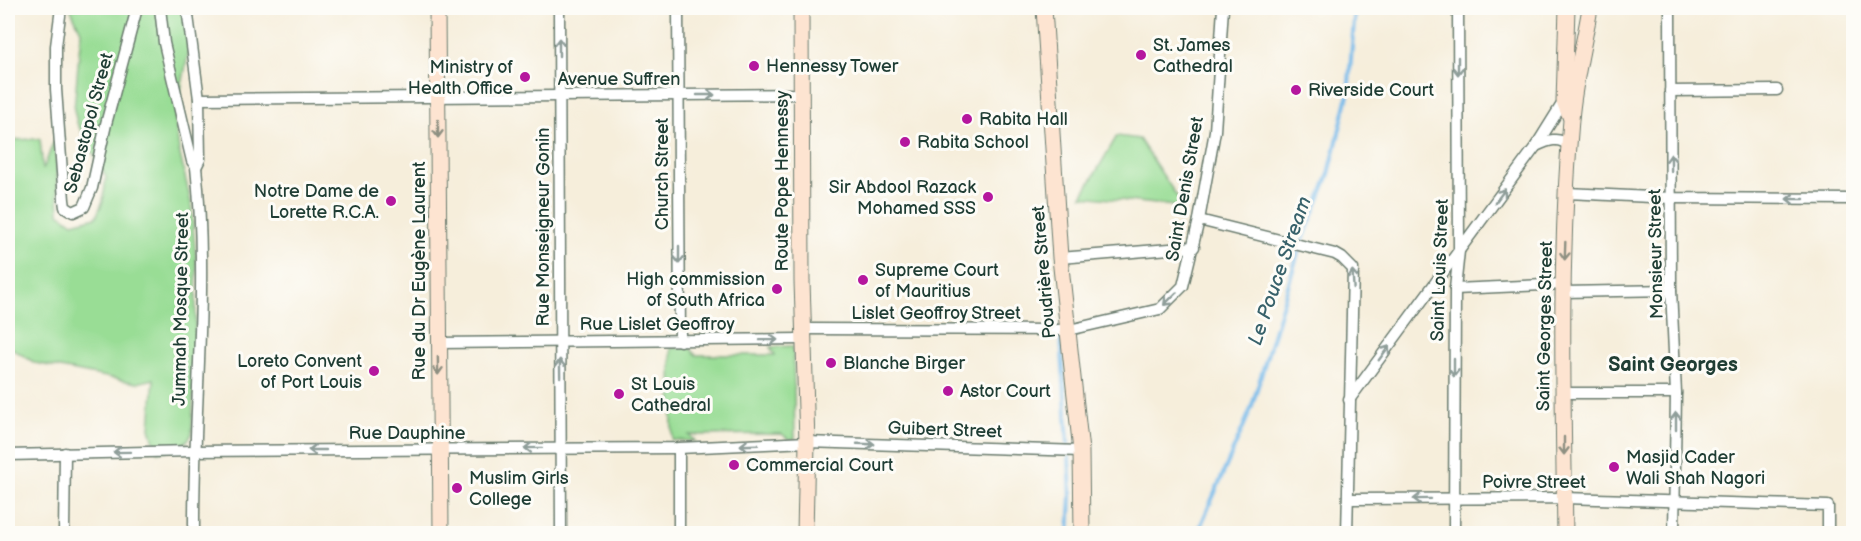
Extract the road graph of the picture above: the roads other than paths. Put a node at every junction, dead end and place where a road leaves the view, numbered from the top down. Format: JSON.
{"nodes":[{"id":1,"x":61,"y":8,"type":"edge"},
{"id":2,"x":137,"y":8,"type":"edge"},
{"id":3,"x":160,"y":8,"type":"edge"},
{"id":4,"x":187,"y":8,"type":"edge"},
{"id":5,"x":436,"y":8,"type":"edge"},
{"id":6,"x":559,"y":8,"type":"edge"},
{"id":7,"x":678,"y":8,"type":"edge"},
{"id":8,"x":801,"y":8,"type":"edge"},
{"id":9,"x":1044,"y":8,"type":"edge"},
{"id":10,"x":1223,"y":8,"type":"edge"},
{"id":11,"x":1458,"y":8,"type":"edge"},
{"id":12,"x":1567,"y":8,"type":"edge"},
{"id":13,"x":1590,"y":8,"type":"edge"},
{"id":14,"x":1670,"y":8,"type":"edge"},
{"id":15,"x":1565,"y":43,"type":"junction"},
{"id":16,"x":1584,"y":45,"type":"junction"},
{"id":17,"x":1777,"y":90,"type":"dead end"},
{"id":18,"x":1670,"y":91,"type":"junction"},
{"id":19,"x":801,"y":94,"type":"junction"},
{"id":20,"x":560,"y":95,"type":"junction"},
{"id":21,"x":678,"y":95,"type":"junction"},
{"id":22,"x":438,"y":98,"type":"junction"},
{"id":23,"x":199,"y":99,"type":"junction"},
{"id":24,"x":1564,"y":101,"type":"junction"},
{"id":25,"x":1571,"y":119,"type":"junction"},
{"id":26,"x":1536,"y":146,"type":"junction"},
{"id":27,"x":1570,"y":146,"type":"junction"},
{"id":28,"x":196,"y":167,"type":"junction"},
{"id":29,"x":1567,"y":193,"type":"junction"},
{"id":30,"x":1672,"y":198,"type":"junction"},
{"id":31,"x":1854,"y":199,"type":"edge"},
{"id":32,"x":1199,"y":220,"type":"junction"},
{"id":33,"x":1194,"y":248,"type":"junction"},
{"id":34,"x":1460,"y":251,"type":"junction"},
{"id":35,"x":1060,"y":258,"type":"junction"},
{"id":36,"x":1564,"y":288,"type":"junction"},
{"id":37,"x":1455,"y":289,"type":"junction"},
{"id":38,"x":1671,"y":290,"type":"junction"},
{"id":39,"x":1069,"y":330,"type":"junction"},
{"id":40,"x":803,"y":334,"type":"junction"},
{"id":41,"x":560,"y":340,"type":"junction"},
{"id":42,"x":680,"y":341,"type":"junction"},
{"id":43,"x":438,"y":343,"type":"junction"},
{"id":44,"x":1564,"y":393,"type":"junction"},
{"id":45,"x":1676,"y":393,"type":"junction"},
{"id":46,"x":1349,"y":400,"type":"junction"},
{"id":47,"x":807,"y":442,"type":"junction"},
{"id":48,"x":561,"y":447,"type":"junction"},
{"id":49,"x":679,"y":448,"type":"junction"},
{"id":50,"x":440,"y":449,"type":"junction"},
{"id":51,"x":194,"y":451,"type":"junction"},
{"id":52,"x":1081,"y":451,"type":"junction"},
{"id":53,"x":65,"y":453,"type":"junction"},
{"id":54,"x":8,"y":455,"type":"edge"},
{"id":55,"x":1453,"y":498,"type":"junction"},
{"id":56,"x":1564,"y":498,"type":"junction"},
{"id":57,"x":1348,"y":499,"type":"junction"},
{"id":58,"x":1675,"y":500,"type":"junction"},
{"id":59,"x":64,"y":534,"type":"edge"},
{"id":60,"x":194,"y":534,"type":"edge"},
{"id":61,"x":441,"y":534,"type":"edge"},
{"id":62,"x":561,"y":534,"type":"edge"},
{"id":63,"x":679,"y":534,"type":"edge"},
{"id":64,"x":805,"y":534,"type":"edge"},
{"id":65,"x":1082,"y":534,"type":"edge"},
{"id":66,"x":1347,"y":534,"type":"edge"},
{"id":67,"x":1454,"y":534,"type":"edge"},
{"id":68,"x":1565,"y":534,"type":"edge"},
{"id":69,"x":1674,"y":534,"type":"edge"},
{"id":70,"x":1828,"y":534,"type":"edge"}],
"edges":[{"from":1,"to":2,"type":"street","name":"Sebastopol Street"},
{"from":3,"to":28,"type":"street"},
{"from":4,"to":23,"type":"street"},
{"from":5,"to":22,"type":"street","name":"Rue du Dr Eugène Laurent"},
{"from":20,"to":6,"type":"street","name":"Rue Monseigneur Gonin","one_way":true},
{"from":7,"to":21,"type":"street","name":"Church Street"},
{"from":8,"to":19,"type":"street","name":"Route Pope Hennessy"},
{"from":9,"to":35,"type":"street","name":"Poudrière Street"},
{"from":10,"to":32,"type":"street","name":"Saint Denis Street"},
{"from":11,"to":34,"type":"street","name":"Saint Louis Street","one_way":true},
{"from":12,"to":15,"type":"street","name":"Saint Georges Street"},
{"from":13,"to":16,"type":"street","name":"Saint Georges Street"},
{"from":14,"to":18,"type":"street","name":"Monsieur Street"},
{"from":15,"to":16,"type":"street"},
{"from":15,"to":24,"type":"street","name":"Saint Georges Street"},
{"from":16,"to":25,"type":"street","name":"Saint Georges Street"},
{"from":17,"to":18,"type":"street"},
{"from":30,"to":18,"type":"street","name":"Monsieur Street","one_way":true},
{"from":21,"to":19,"type":"street","name":"Avenue Suffren","one_way":true},
{"from":19,"to":40,"type":"street","name":"Route Pope Hennessy"},
{"from":20,"to":21,"type":"street","name":"Avenue Suffren"},
{"from":20,"to":22,"type":"street","name":"Avenue Suffren"},
{"from":20,"to":41,"type":"street","name":"Rue Monseigneur Gonin"},
{"from":21,"to":42,"type":"street","name":"Church Street","one_way":true},
{"from":22,"to":23,"type":"street","name":"Avenue Suffren"},
{"from":22,"to":43,"type":"street","name":"Rue du Dr Eugène Laurent","one_way":true},
{"from":23,"to":28,"type":"street"},
{"from":24,"to":25,"type":"street","name":"Saint Georges Street"},
{"from":24,"to":26,"type":"street"},
{"from":25,"to":27,"type":"street","name":"Saint Georges Street"},
{"from":26,"to":27,"type":"street"},
{"from":34,"to":26,"type":"street","one_way":true},
{"from":27,"to":29,"type":"street","name":"Saint Georges Street"},
{"from":28,"to":51,"type":"street","name":"Jummah Mosque Street"},
{"from":29,"to":30,"type":"street"},
{"from":29,"to":36,"type":"street","name":"Saint Georges Street","one_way":true},
{"from":31,"to":30,"type":"street","one_way":true},
{"from":30,"to":38,"type":"street","name":"Monsieur Street"},
{"from":32,"to":33,"type":"street","name":"Saint Denis Street"},
{"from":46,"to":32,"type":"street","one_way":true},
{"from":33,"to":35,"type":"street"},
{"from":33,"to":39,"type":"street","name":"Saint Denis Street","one_way":true},
{"from":34,"to":37,"type":"street","name":"Saint Louis Street"},
{"from":46,"to":34,"type":"street","one_way":true},
{"from":35,"to":39,"type":"street","name":"Poudrière Street"},
{"from":36,"to":37,"type":"street"},
{"from":36,"to":38,"type":"street"},
{"from":36,"to":44,"type":"street","name":"Saint Georges Street"},
{"from":37,"to":55,"type":"street","name":"Saint Louis Street","one_way":true},
{"from":38,"to":45,"type":"street","name":"Monsieur Street"},
{"from":39,"to":40,"type":"street","name":"Lislet Geoffroy Street"},
{"from":39,"to":52,"type":"street","name":"Poudrière Street"},
{"from":42,"to":40,"type":"street","name":"Rue Lislet Geoffroy","one_way":true},
{"from":40,"to":47,"type":"street","name":"Route Pope Hennessy"},
{"from":41,"to":42,"type":"street","name":"Rue Lislet Geoffroy"},
{"from":41,"to":43,"type":"street","name":"Rue Lislet Geoffroy"},
{"from":48,"to":41,"type":"street","name":"Rue Monseigneur Gonin","one_way":true},
{"from":43,"to":50,"type":"street","name":"Rue du Dr Eugène Laurent","one_way":true},
{"from":44,"to":45,"type":"street"},
{"from":44,"to":56,"type":"street","name":"Saint Georges Street","one_way":true},
{"from":58,"to":45,"type":"street","name":"Monsieur Street","one_way":true},
{"from":46,"to":57,"type":"street"},
{"from":47,"to":49,"type":"street","name":"Rue Dauphine","one_way":true},
{"from":47,"to":52,"type":"street","name":"Guibert Street","one_way":true},
{"from":47,"to":64,"type":"street","name":"Route Pope Hennessy"},
{"from":48,"to":49,"type":"street","name":"Rue Dauphine"},
{"from":48,"to":50,"type":"street","name":"Rue Dauphine","one_way":true},
{"from":48,"to":62,"type":"street","name":"Rue Monseigneur Gonin"},
{"from":49,"to":63,"type":"street"},
{"from":50,"to":51,"type":"street","name":"Rue Dauphine","one_way":true},
{"from":50,"to":61,"type":"street","name":"Rue du Dr Eugène Laurent"},
{"from":51,"to":53,"type":"street","name":"Rue Dauphine","one_way":true},
{"from":51,"to":60,"type":"street","name":"Jummah Mosque Street"},
{"from":52,"to":65,"type":"street","name":"Poudrière Street"},
{"from":53,"to":54,"type":"street","name":"Rue Dauphine"},
{"from":53,"to":59,"type":"street"},
{"from":55,"to":56,"type":"street","name":"Poivre Street"},
{"from":55,"to":57,"type":"street","name":"Poivre Street","one_way":true},
{"from":55,"to":67,"type":"street","name":"Saint Louis Street"},
{"from":56,"to":58,"type":"street","name":"Poivre Street"},
{"from":56,"to":68,"type":"street","name":"Saint Georges Street"},
{"from":57,"to":66,"type":"street"},
{"from":58,"to":69,"type":"street","name":"Monsieur Street"},
{"from":58,"to":70,"type":"street","name":"Poivre Street"}]}
